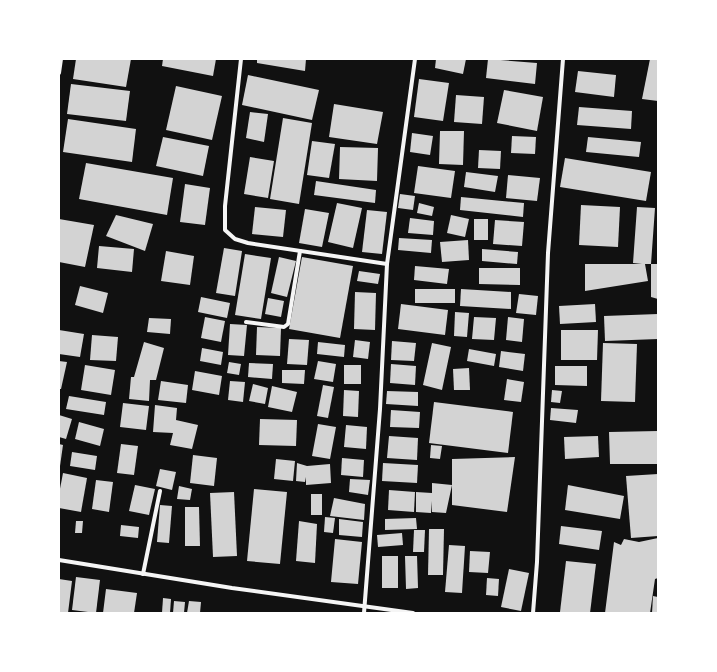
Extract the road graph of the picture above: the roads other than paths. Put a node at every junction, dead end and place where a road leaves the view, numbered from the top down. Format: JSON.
{"nodes":[{"id":1,"x":61,"y":59,"type":"edge"},
{"id":2,"x":241,"y":59,"type":"edge"},
{"id":3,"x":414,"y":59,"type":"edge"},
{"id":4,"x":563,"y":59,"type":"edge"},
{"id":5,"x":59,"y":73,"type":"edge"},
{"id":6,"x":300,"y":251,"type":"junction"},
{"id":7,"x":387,"y":264,"type":"junction"},
{"id":8,"x":246,"y":322,"type":"dead end"},
{"id":9,"x":160,"y":491,"type":"dead end"},
{"id":10,"x":59,"y":560,"type":"edge"},
{"id":11,"x":143,"y":574,"type":"junction"},
{"id":12,"x":366,"y":606,"type":"junction"},
{"id":13,"x":364,"y":613,"type":"edge"},
{"id":14,"x":413,"y":613,"type":"edge"},
{"id":15,"x":533,"y":613,"type":"edge"}],
"edges":[{"from":1,"to":5,"type":"street"},
{"from":2,"to":6,"type":"street"},
{"from":3,"to":7,"type":"street"},
{"from":4,"to":15,"type":"street"},
{"from":6,"to":7,"type":"street"},
{"from":6,"to":8,"type":"street"},
{"from":7,"to":12,"type":"street"},
{"from":9,"to":11,"type":"street"},
{"from":10,"to":11,"type":"street"},
{"from":11,"to":12,"type":"street"},
{"from":12,"to":13,"type":"street"},
{"from":12,"to":14,"type":"street"}]}
